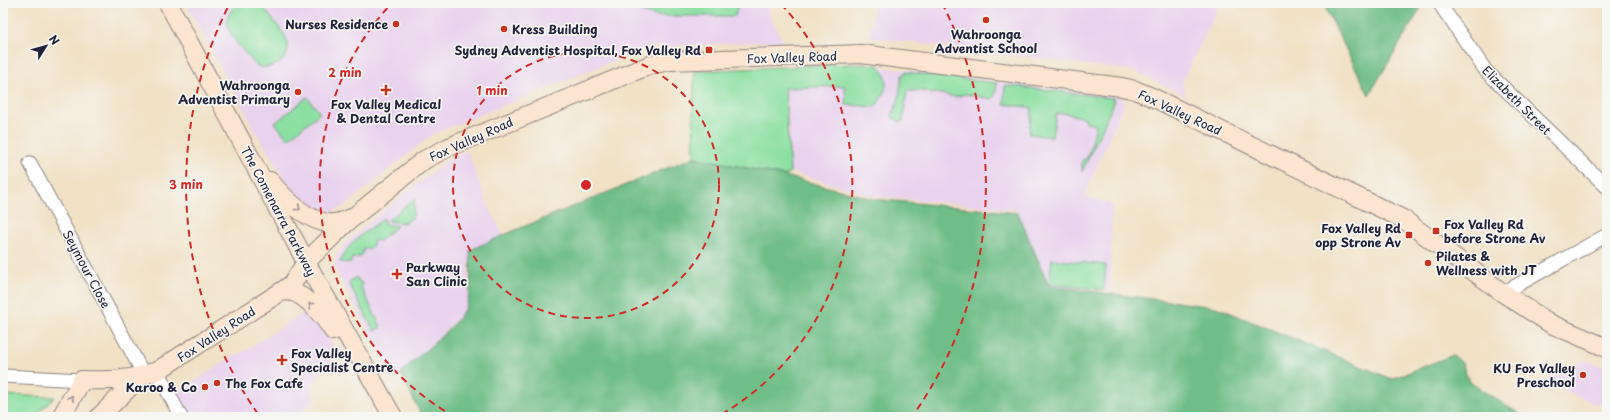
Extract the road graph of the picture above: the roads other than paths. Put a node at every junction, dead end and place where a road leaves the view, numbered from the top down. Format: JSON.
{"nodes":[{"id":1,"x":168,"y":3,"type":"edge"},
{"id":2,"x":1440,"y":3,"type":"edge"},
{"id":3,"x":252,"y":159,"type":"junction"},
{"id":4,"x":30,"y":163,"type":"dead end"},
{"id":5,"x":1607,"y":187,"type":"edge"},
{"id":6,"x":352,"y":218,"type":"junction"},
{"id":7,"x":1607,"y":235,"type":"edge"},
{"id":8,"x":306,"y":262,"type":"junction"},
{"id":9,"x":282,"y":291,"type":"junction"},
{"id":10,"x":1503,"y":293,"type":"junction"},
{"id":11,"x":1607,"y":348,"type":"edge"},
{"id":12,"x":367,"y":373,"type":"junction"},
{"id":13,"x":147,"y":375,"type":"junction"},
{"id":14,"x":3,"y":376,"type":"edge"},
{"id":15,"x":82,"y":380,"type":"junction"},
{"id":16,"x":61,"y":417,"type":"edge"},
{"id":17,"x":99,"y":417,"type":"edge"},
{"id":18,"x":182,"y":417,"type":"edge"},
{"id":19,"x":393,"y":417,"type":"edge"}],
"edges":[{"from":1,"to":3,"type":"main road","name":"The Comenarra Parkway"},
{"from":2,"to":5,"type":"street","name":"Elizabeth Street"},
{"from":3,"to":6,"type":"main road","one_way":true},
{"from":3,"to":8,"type":"main road","name":"The Comenarra Parkway"},
{"from":4,"to":13,"type":"street","name":"Seymour Close"},
{"from":6,"to":8,"type":"main road","name":"Fox Valley Road"},
{"from":6,"to":10,"type":"main road","name":"Fox Valley Road"},
{"from":7,"to":10,"type":"street"},
{"from":8,"to":9,"type":"main road","name":"Fox Valley Road"},
{"from":8,"to":12,"type":"main road","name":"The Comenarra Parkway"},
{"from":12,"to":9,"type":"main road","one_way":true},
{"from":9,"to":13,"type":"main road","name":"Fox Valley Road"},
{"from":10,"to":11,"type":"main road","name":"Fox Valley Road"},
{"from":12,"to":19,"type":"main road","name":"The Comenarra Parkway"},
{"from":13,"to":15,"type":"main road","name":"Fox Valley Road"},
{"from":13,"to":17,"type":"main road"},
{"from":13,"to":18,"type":"street","name":"Seymour Close"},
{"from":14,"to":15,"type":"street","name":"Fox Valley Road"},
{"from":16,"to":15,"type":"main road","one_way":true}]}
